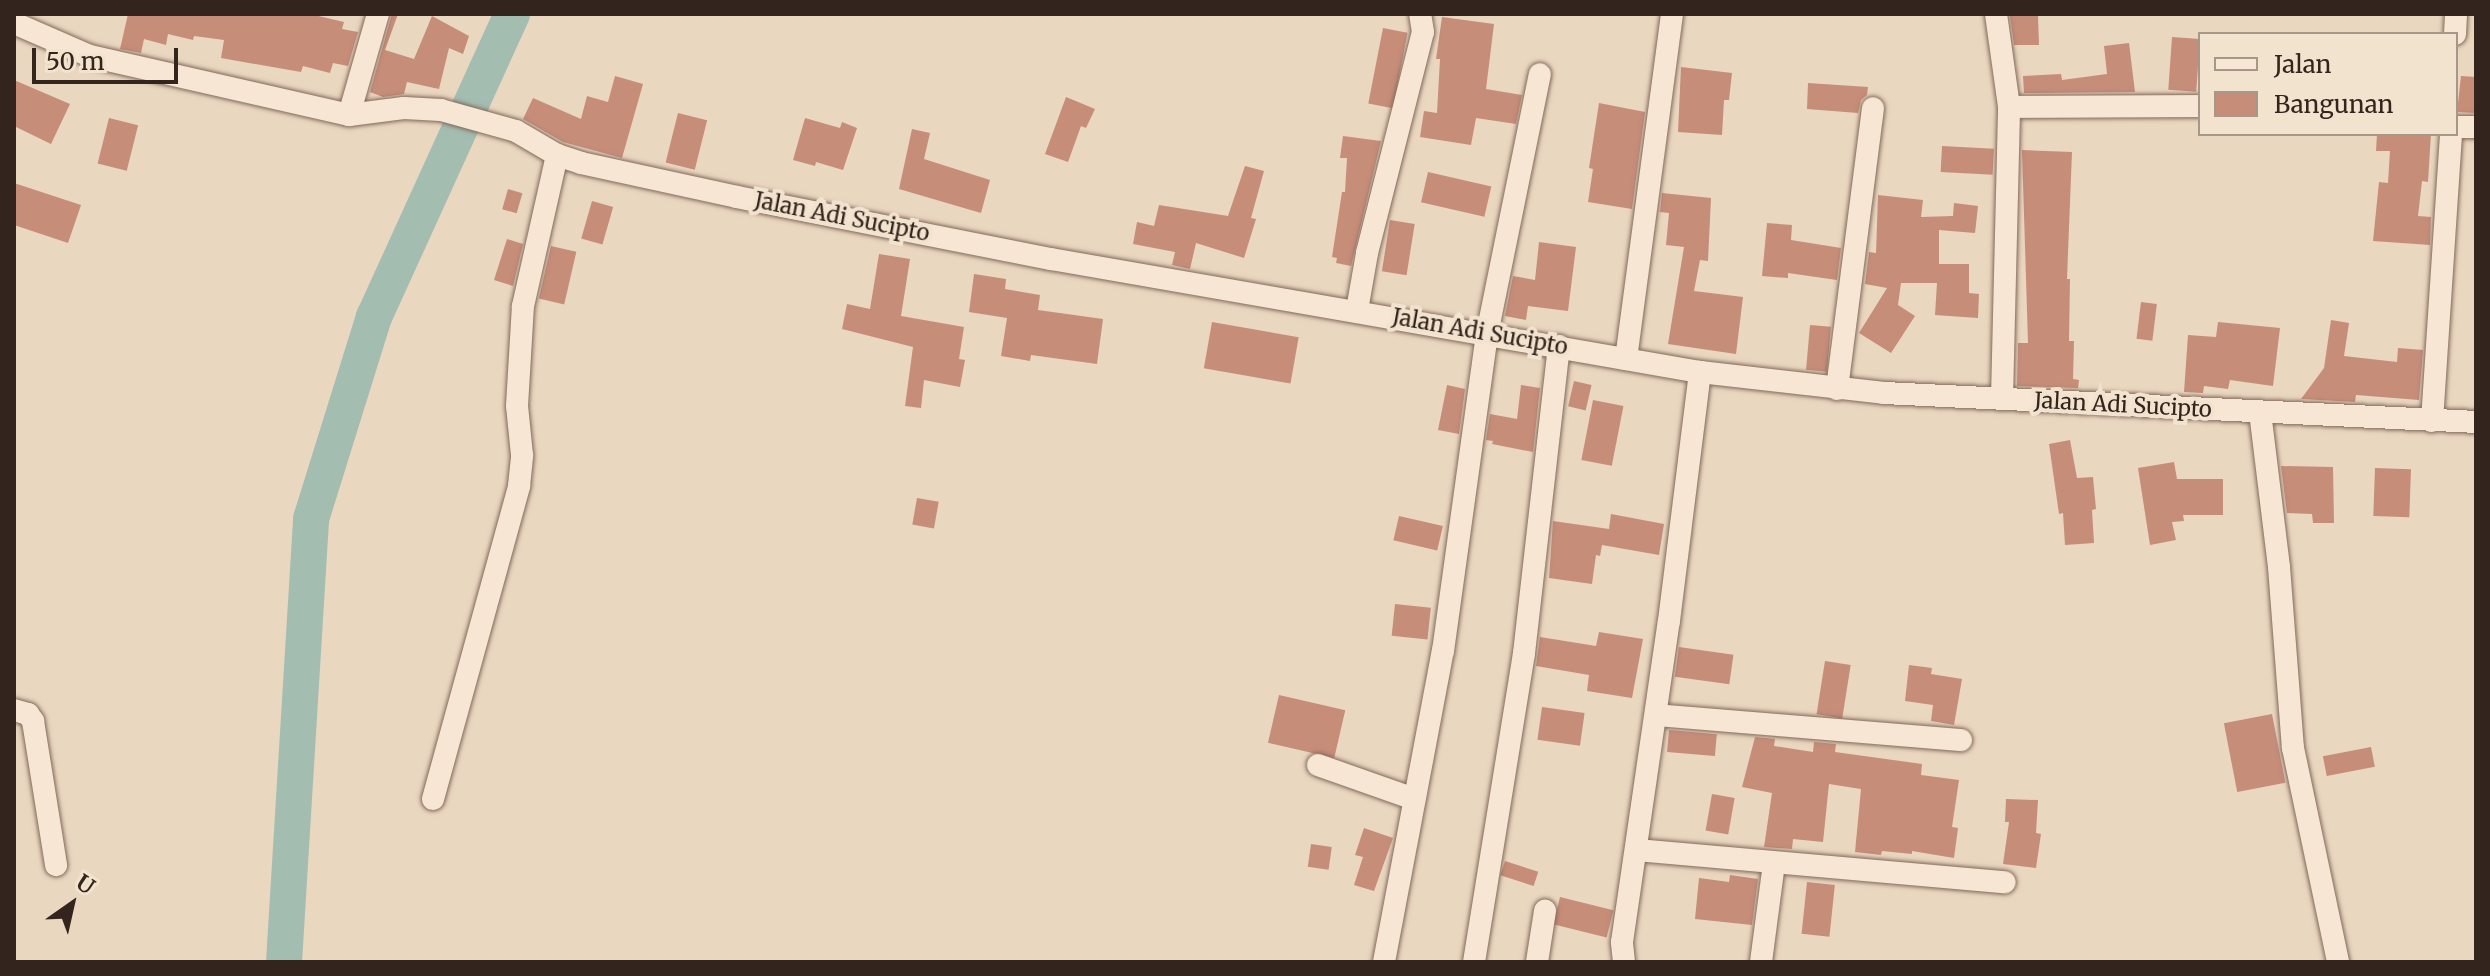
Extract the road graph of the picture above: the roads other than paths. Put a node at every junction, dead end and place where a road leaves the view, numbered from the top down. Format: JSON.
{"nodes":[{"id":1,"x":378,"y":14,"type":"edge"},
{"id":2,"x":1420,"y":14,"type":"edge"},
{"id":3,"x":1672,"y":14,"type":"edge"},
{"id":4,"x":1996,"y":14,"type":"edge"},
{"id":5,"x":16,"y":25,"type":"edge"},
{"id":6,"x":1540,"y":74,"type":"dead end"},
{"id":7,"x":2198,"y":106,"type":"edge"},
{"id":8,"x":2009,"y":107,"type":"junction"},
{"id":9,"x":1873,"y":108,"type":"dead end"},
{"id":10,"x":349,"y":115,"type":"junction"},
{"id":11,"x":2451,"y":136,"type":"edge"},
{"id":12,"x":557,"y":155,"type":"junction"},
{"id":13,"x":1357,"y":310,"type":"junction"},
{"id":14,"x":1487,"y":334,"type":"junction"},
{"id":15,"x":1559,"y":346,"type":"junction"},
{"id":16,"x":1626,"y":359,"type":"junction"},
{"id":17,"x":1700,"y":372,"type":"junction"},
{"id":18,"x":1837,"y":389,"type":"junction"},
{"id":19,"x":2002,"y":398,"type":"junction"},
{"id":20,"x":2260,"y":412,"type":"junction"},
{"id":21,"x":2432,"y":421,"type":"junction"},
{"id":22,"x":2476,"y":422,"type":"edge"},
{"id":23,"x":14,"y":710,"type":"edge"},
{"id":24,"x":1656,"y":715,"type":"junction"},
{"id":25,"x":1961,"y":740,"type":"dead end"},
{"id":26,"x":1318,"y":765,"type":"dead end"},
{"id":27,"x":433,"y":799,"type":"dead end"},
{"id":28,"x":1414,"y":799,"type":"junction"},
{"id":29,"x":1636,"y":850,"type":"junction"},
{"id":30,"x":1774,"y":863,"type":"junction"},
{"id":31,"x":56,"y":865,"type":"dead end"},
{"id":32,"x":2005,"y":882,"type":"dead end"},
{"id":33,"x":1545,"y":911,"type":"dead end"},
{"id":34,"x":1384,"y":962,"type":"edge"},
{"id":35,"x":1474,"y":962,"type":"edge"},
{"id":36,"x":1537,"y":962,"type":"edge"},
{"id":37,"x":1624,"y":962,"type":"edge"},
{"id":38,"x":1761,"y":962,"type":"edge"},
{"id":39,"x":2338,"y":962,"type":"edge"}],
"edges":[{"from":1,"to":10,"type":"street"},
{"from":2,"to":13,"type":"street"},
{"from":3,"to":16,"type":"street"},
{"from":4,"to":8,"type":"street"},
{"from":5,"to":10,"type":"street"},
{"from":6,"to":14,"type":"street"},
{"from":7,"to":8,"type":"street"},
{"from":8,"to":19,"type":"street"},
{"from":9,"to":18,"type":"street"},
{"from":10,"to":12,"type":"street","name":"Jalan Adi Sucipto"},
{"from":11,"to":21,"type":"street"},
{"from":12,"to":13,"type":"street","name":"Jalan Adi Sucipto"},
{"from":12,"to":27,"type":"street"},
{"from":13,"to":14,"type":"street","name":"Jalan Adi Sucipto"},
{"from":14,"to":15,"type":"street","name":"Jalan Adi Sucipto"},
{"from":14,"to":28,"type":"street"},
{"from":15,"to":16,"type":"street","name":"Jalan Adi Sucipto"},
{"from":15,"to":35,"type":"street"},
{"from":16,"to":17,"type":"street","name":"Jalan Adi Sucipto"},
{"from":17,"to":18,"type":"street","name":"Jalan Adi Sucipto"},
{"from":17,"to":24,"type":"street"},
{"from":18,"to":19,"type":"street","name":"Jalan Adi Sucipto"},
{"from":19,"to":20,"type":"street","name":"Jalan Adi Sucipto"},
{"from":20,"to":21,"type":"street","name":"Jalan Adi Sucipto"},
{"from":20,"to":39,"type":"street"},
{"from":21,"to":22,"type":"street","name":"Jalan Adi Sucipto"},
{"from":23,"to":31,"type":"street"},
{"from":24,"to":25,"type":"street"},
{"from":24,"to":29,"type":"street"},
{"from":26,"to":28,"type":"street"},
{"from":28,"to":34,"type":"street"},
{"from":29,"to":30,"type":"street"},
{"from":29,"to":37,"type":"street"},
{"from":30,"to":32,"type":"street"},
{"from":30,"to":38,"type":"street"},
{"from":33,"to":36,"type":"street"}]}
